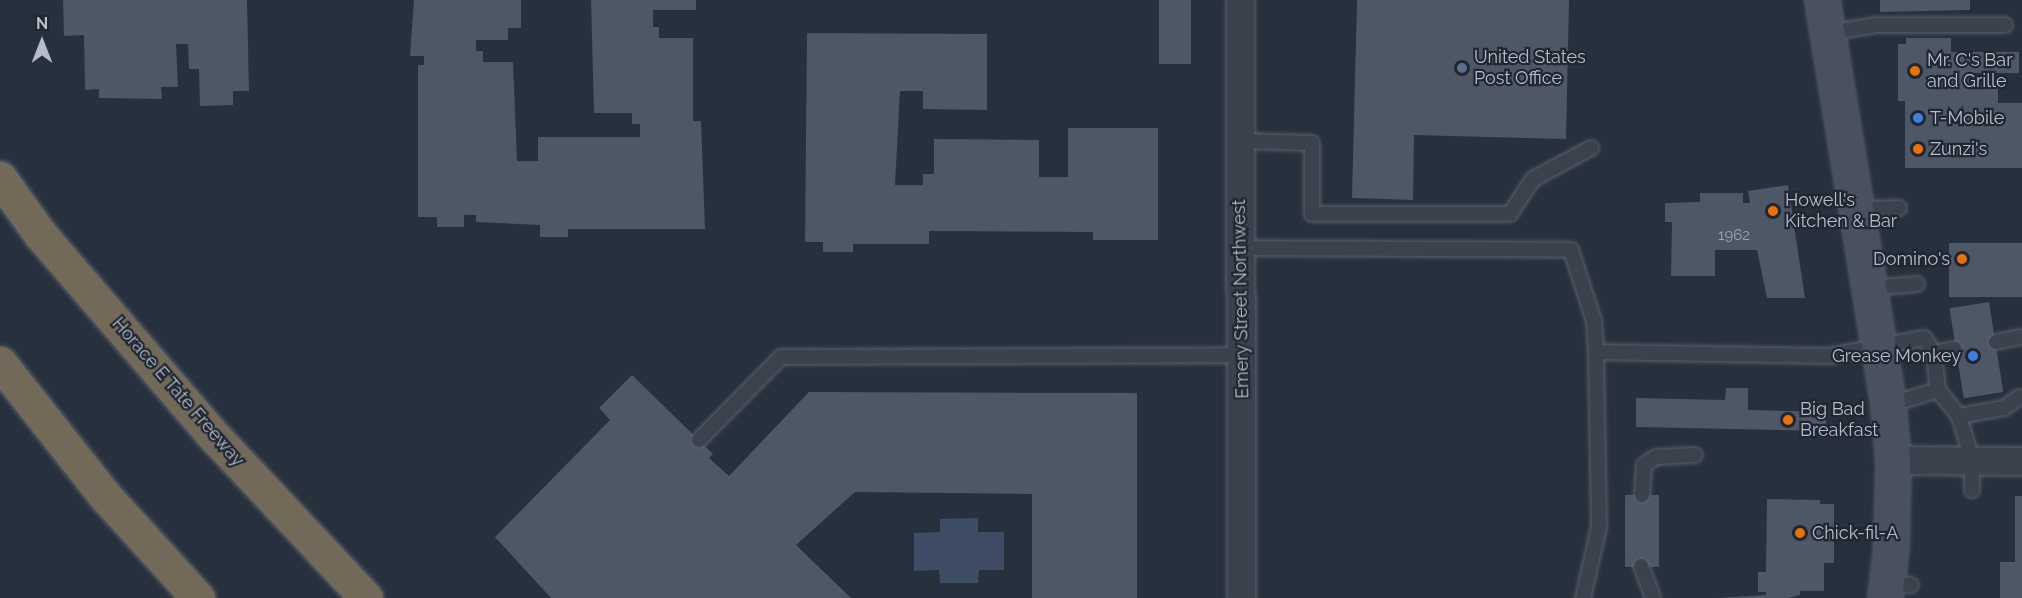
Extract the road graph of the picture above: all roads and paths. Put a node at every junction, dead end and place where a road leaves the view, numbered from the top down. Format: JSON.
{"nodes":[{"id":1,"x":1240,"y":0,"type":"edge"},
{"id":2,"x":1822,"y":0,"type":"edge"},
{"id":3,"x":2005,"y":25,"type":"dead end"},
{"id":4,"x":1827,"y":33,"type":"junction"},
{"id":5,"x":1240,"y":141,"type":"junction"},
{"id":6,"x":1592,"y":148,"type":"dead end"},
{"id":7,"x":0,"y":177,"type":"edge"},
{"id":8,"x":1899,"y":208,"type":"dead end"},
{"id":9,"x":1855,"y":209,"type":"junction"},
{"id":10,"x":1239,"y":248,"type":"junction"},
{"id":11,"x":1917,"y":284,"type":"dead end"},
{"id":12,"x":1869,"y":288,"type":"junction"},
{"id":13,"x":2019,"y":337,"type":"dead end"},
{"id":14,"x":1996,"y":342,"type":"dead end"},
{"id":15,"x":1878,"y":344,"type":"junction"},
{"id":16,"x":1955,"y":349,"type":"dead end"},
{"id":17,"x":1596,"y":352,"type":"junction"},
{"id":18,"x":1934,"y":353,"type":"junction"},
{"id":19,"x":1242,"y":355,"type":"junction"},
{"id":20,"x":0,"y":363,"type":"edge"},
{"id":21,"x":1938,"y":390,"type":"junction"},
{"id":22,"x":2020,"y":398,"type":"dead end"},
{"id":23,"x":1888,"y":405,"type":"junction"},
{"id":24,"x":1959,"y":416,"type":"junction"},
{"id":25,"x":699,"y":440,"type":"dead end"},
{"id":26,"x":1695,"y":455,"type":"dead end"},
{"id":27,"x":1893,"y":460,"type":"junction"},
{"id":28,"x":1972,"y":460,"type":"junction"},
{"id":29,"x":2022,"y":461,"type":"edge"},
{"id":30,"x":1972,"y":490,"type":"dead end"},
{"id":31,"x":1642,"y":495,"type":"dead end"},
{"id":32,"x":106,"y":497,"type":"junction"},
{"id":33,"x":310,"y":537,"type":"junction"},
{"id":34,"x":1641,"y":566,"type":"dead end"},
{"id":35,"x":1894,"y":589,"type":"edge"},
{"id":36,"x":170,"y":598,"type":"edge"},
{"id":37,"x":198,"y":598,"type":"edge"},
{"id":38,"x":366,"y":598,"type":"edge"},
{"id":39,"x":383,"y":598,"type":"edge"},
{"id":40,"x":1241,"y":598,"type":"edge"},
{"id":41,"x":1583,"y":598,"type":"edge"},
{"id":42,"x":1653,"y":598,"type":"edge"}],
"edges":[{"from":1,"to":5,"type":"street","name":"Emery Street Northwest"},
{"from":2,"to":4,"type":"main road"},
{"from":3,"to":4,"type":"lane"},
{"from":4,"to":9,"type":"main road"},
{"from":5,"to":6,"type":"lane"},
{"from":5,"to":10,"type":"street","name":"Emery Street Northwest"},
{"from":7,"to":33,"type":"highway","name":"Horace E Tate Freeway"},
{"from":8,"to":9,"type":"lane"},
{"from":9,"to":12,"type":"main road"},
{"from":10,"to":17,"type":"lane"},
{"from":10,"to":19,"type":"street","name":"Emery Street Northwest"},
{"from":11,"to":12,"type":"lane"},
{"from":12,"to":15,"type":"main road"},
{"from":13,"to":14,"type":"lane"},
{"from":15,"to":17,"type":"lane"},
{"from":15,"to":18,"type":"lane"},
{"from":15,"to":23,"type":"main road"},
{"from":16,"to":18,"type":"lane"},
{"from":17,"to":41,"type":"lane"},
{"from":18,"to":21,"type":"lane"},
{"from":19,"to":25,"type":"lane"},
{"from":19,"to":40,"type":"street","name":"Emery Street Northwest"},
{"from":20,"to":32,"type":"highway"},
{"from":21,"to":23,"type":"lane"},
{"from":21,"to":24,"type":"lane"},
{"from":22,"to":24,"type":"lane"},
{"from":23,"to":27,"type":"main road"},
{"from":24,"to":28,"type":"lane"},
{"from":26,"to":31,"type":"lane"},
{"from":27,"to":28,"type":"street"},
{"from":27,"to":35,"type":"main road"},
{"from":28,"to":29,"type":"street"},
{"from":28,"to":30,"type":"lane"},
{"from":32,"to":36,"type":"highway"},
{"from":32,"to":37,"type":"highway"},
{"from":33,"to":38,"type":"highway","name":"Horace E Tate Freeway"},
{"from":33,"to":39,"type":"highway"},
{"from":34,"to":42,"type":"lane"}]}
